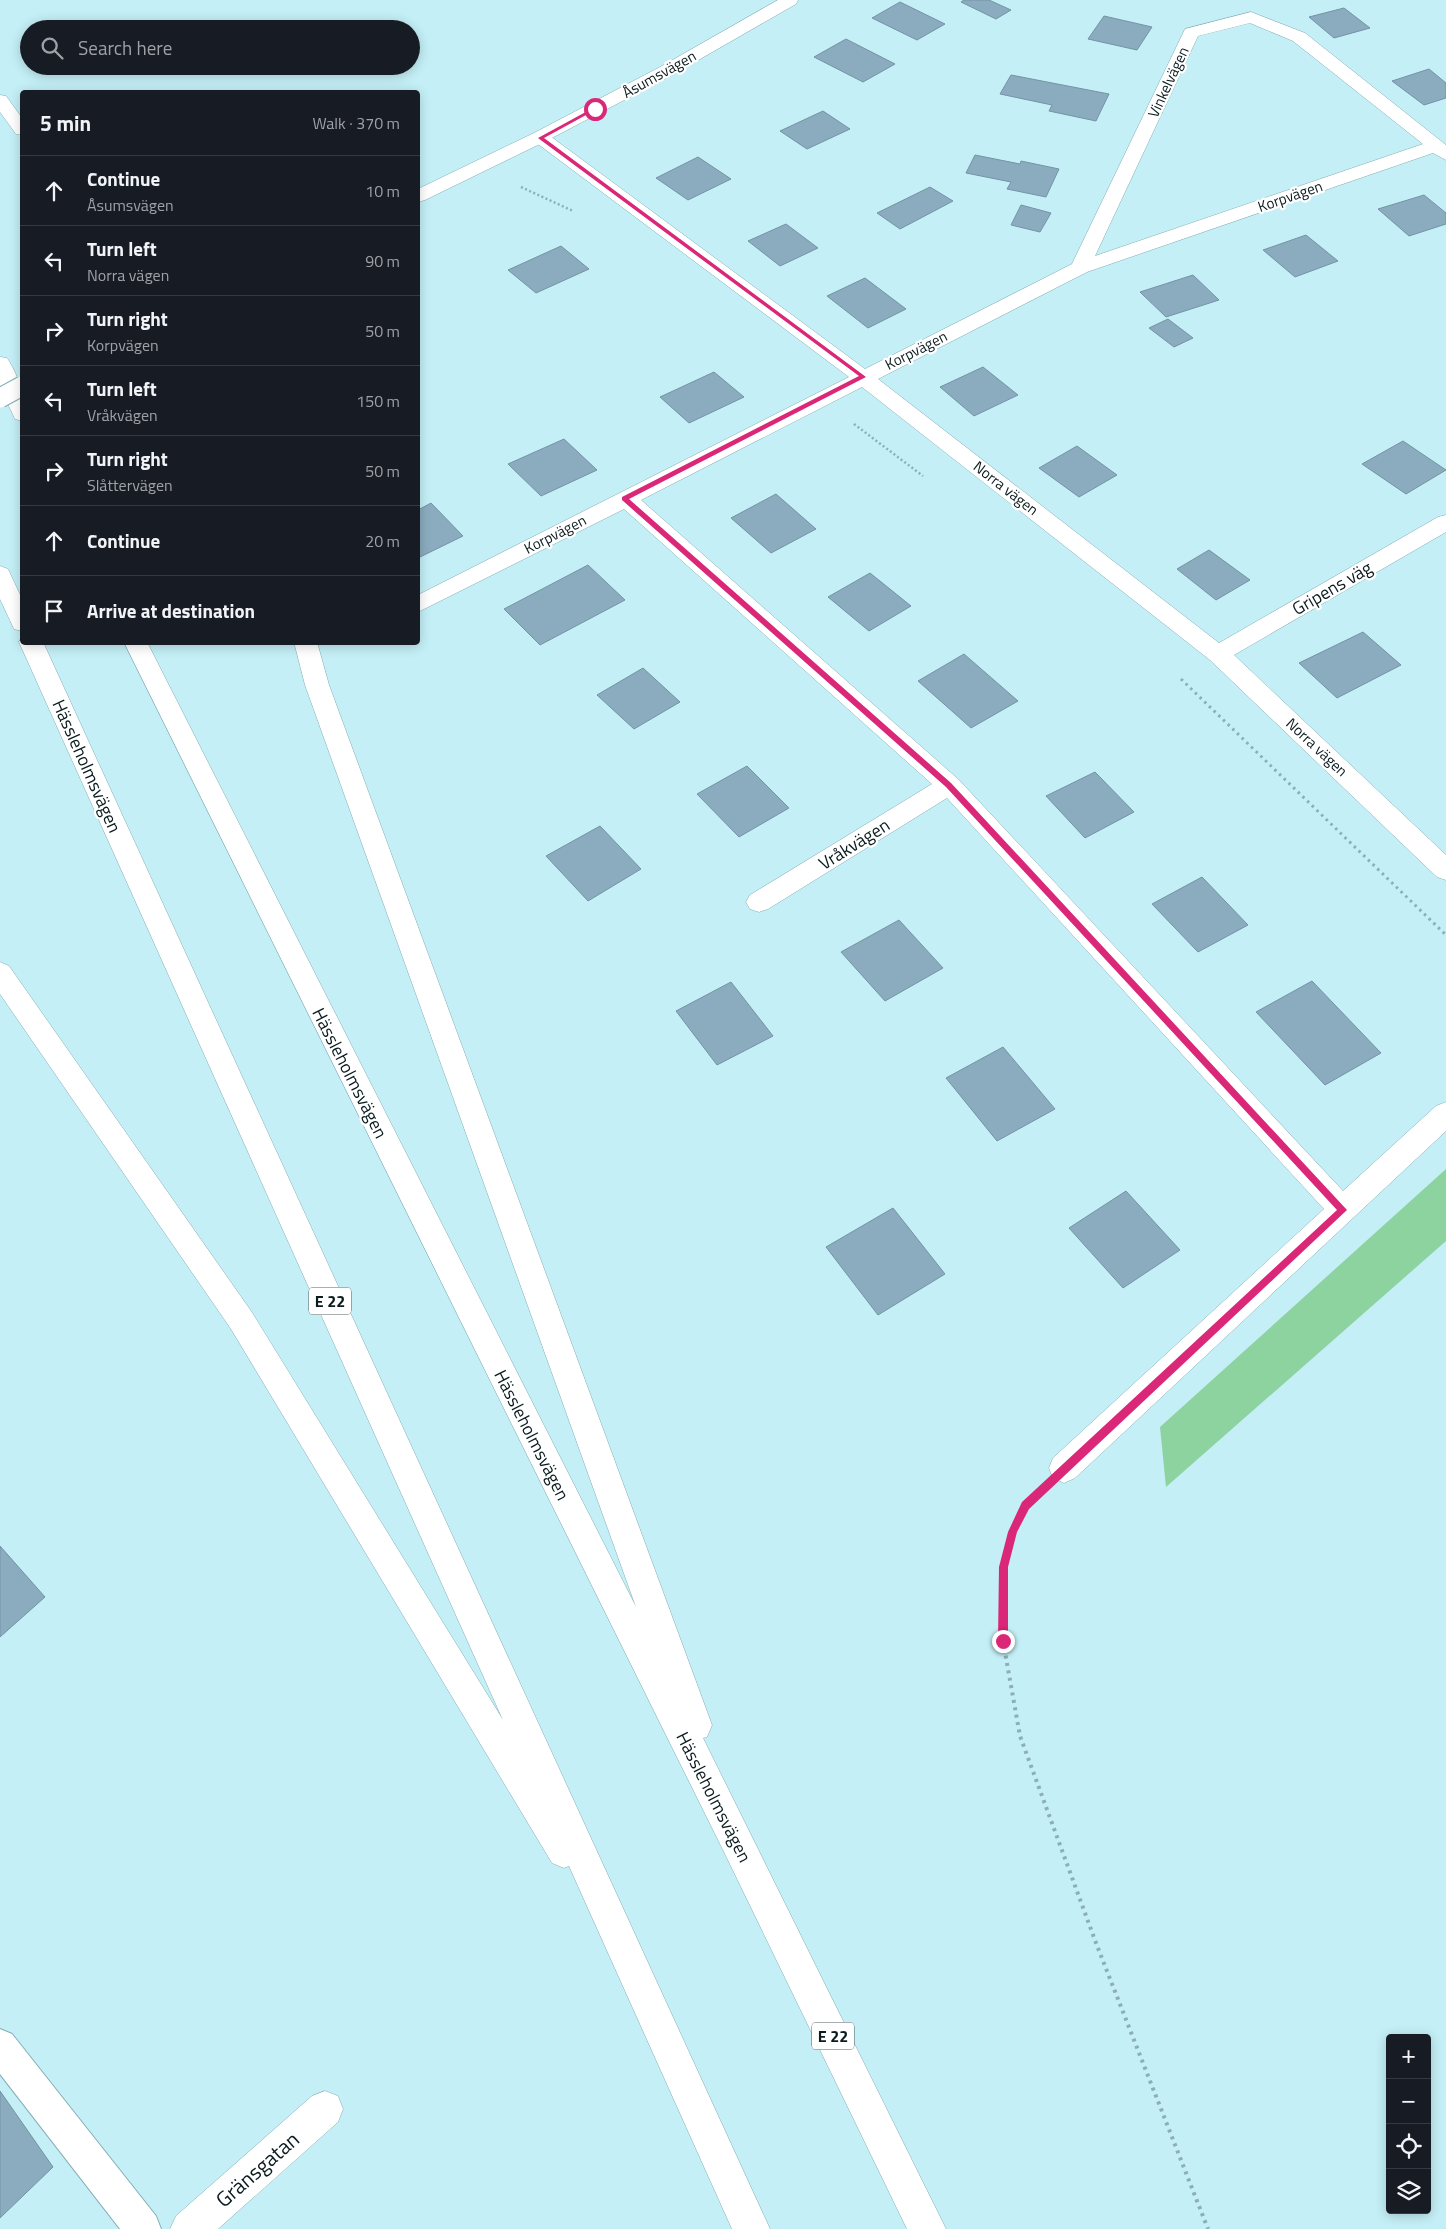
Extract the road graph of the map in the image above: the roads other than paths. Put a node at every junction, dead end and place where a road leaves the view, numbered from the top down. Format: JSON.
{"nodes":[{"id":1,"x":790,"y":0,"type":"edge"},
{"id":2,"x":0,"y":100,"type":"edge"},
{"id":3,"x":20,"y":127,"type":"edge"},
{"id":4,"x":540,"y":138,"type":"junction"},
{"id":5,"x":1441,"y":150,"type":"edge"},
{"id":6,"x":420,"y":195,"type":"edge"},
{"id":7,"x":1080,"y":268,"type":"junction"},
{"id":8,"x":0,"y":364,"type":"edge"},
{"id":9,"x":863,"y":377,"type":"junction"},
{"id":10,"x":20,"y":387,"type":"edge"},
{"id":11,"x":0,"y":398,"type":"edge"},
{"id":12,"x":20,"y":409,"type":"edge"},
{"id":13,"x":625,"y":498,"type":"junction"},
{"id":14,"x":1446,"y":522,"type":"edge"},
{"id":15,"x":0,"y":574,"type":"edge"},
{"id":16,"x":420,"y":603,"type":"edge"},
{"id":17,"x":20,"y":619,"type":"edge"},
{"id":18,"x":32,"y":645,"type":"edge"},
{"id":19,"x":137,"y":645,"type":"edge"},
{"id":20,"x":306,"y":645,"type":"edge"},
{"id":21,"x":1218,"y":654,"type":"junction"},
{"id":22,"x":949,"y":785,"type":"junction"},
{"id":23,"x":1446,"y":870,"type":"edge"},
{"id":24,"x":758,"y":902,"type":"dead end"},
{"id":25,"x":0,"y":973,"type":"edge"},
{"id":26,"x":1446,"y":1114,"type":"edge"},
{"id":27,"x":1342,"y":1210,"type":"junction"},
{"id":28,"x":1064,"y":1468,"type":"road end"},
{"id":29,"x":738,"y":1844,"type":"junction"},
{"id":30,"x":629,"y":1959,"type":"junction"},
{"id":31,"x":0,"y":2046,"type":"edge"},
{"id":32,"x":325,"y":2109,"type":"dead end"},
{"id":33,"x":143,"y":2229,"type":"edge"},
{"id":34,"x":189,"y":2229,"type":"edge"},
{"id":35,"x":751,"y":2229,"type":"edge"},
{"id":36,"x":927,"y":2229,"type":"edge"}],
"edges":[{"from":1,"to":4,"type":"main road","name":"Åsumsvägen"},
{"from":2,"to":3,"type":"main road"},
{"from":4,"to":6,"type":"main road","name":"Åsumsvägen"},
{"from":4,"to":9,"type":"main road","name":"Norra vägen"},
{"from":5,"to":7,"type":"main road","name":"Korpvägen"},
{"from":5,"to":7,"type":"main road","name":"Vinkelvägen"},
{"from":7,"to":9,"type":"main road","name":"Korpvägen"},
{"from":8,"to":12,"type":"main road"},
{"from":9,"to":13,"type":"main road","name":"Korpvägen"},
{"from":9,"to":21,"type":"main road","name":"Norra vägen"},
{"from":10,"to":11,"type":"main road","bridge":true},
{"from":13,"to":16,"type":"main road","name":"Korpvägen"},
{"from":13,"to":22,"type":"main road"},
{"from":14,"to":21,"type":"main road","name":"Gripens väg"},
{"from":15,"to":17,"type":"main road"},
{"from":18,"to":30,"type":"main road","name":"Hässleholmsvägen","number":"E 22"},
{"from":19,"to":29,"type":"main road","name":"Hässleholmsvägen","number":"E 22"},
{"from":20,"to":29,"type":"main road"},
{"from":21,"to":23,"type":"main road","name":"Norra vägen"},
{"from":22,"to":24,"type":"main road","name":"Vråkvägen"},
{"from":22,"to":27,"type":"main road"},
{"from":25,"to":30,"type":"main road"},
{"from":26,"to":27,"type":"main road"},
{"from":27,"to":28,"type":"main road"},
{"from":29,"to":36,"type":"main road","name":"Hässleholmsvägen","number":"E 22"},
{"from":30,"to":35,"type":"main road","name":"Hässleholmsvägen","number":"E 22"},
{"from":31,"to":33,"type":"lane"},
{"from":32,"to":34,"type":"main road","name":"Gränsgatan"}]}
